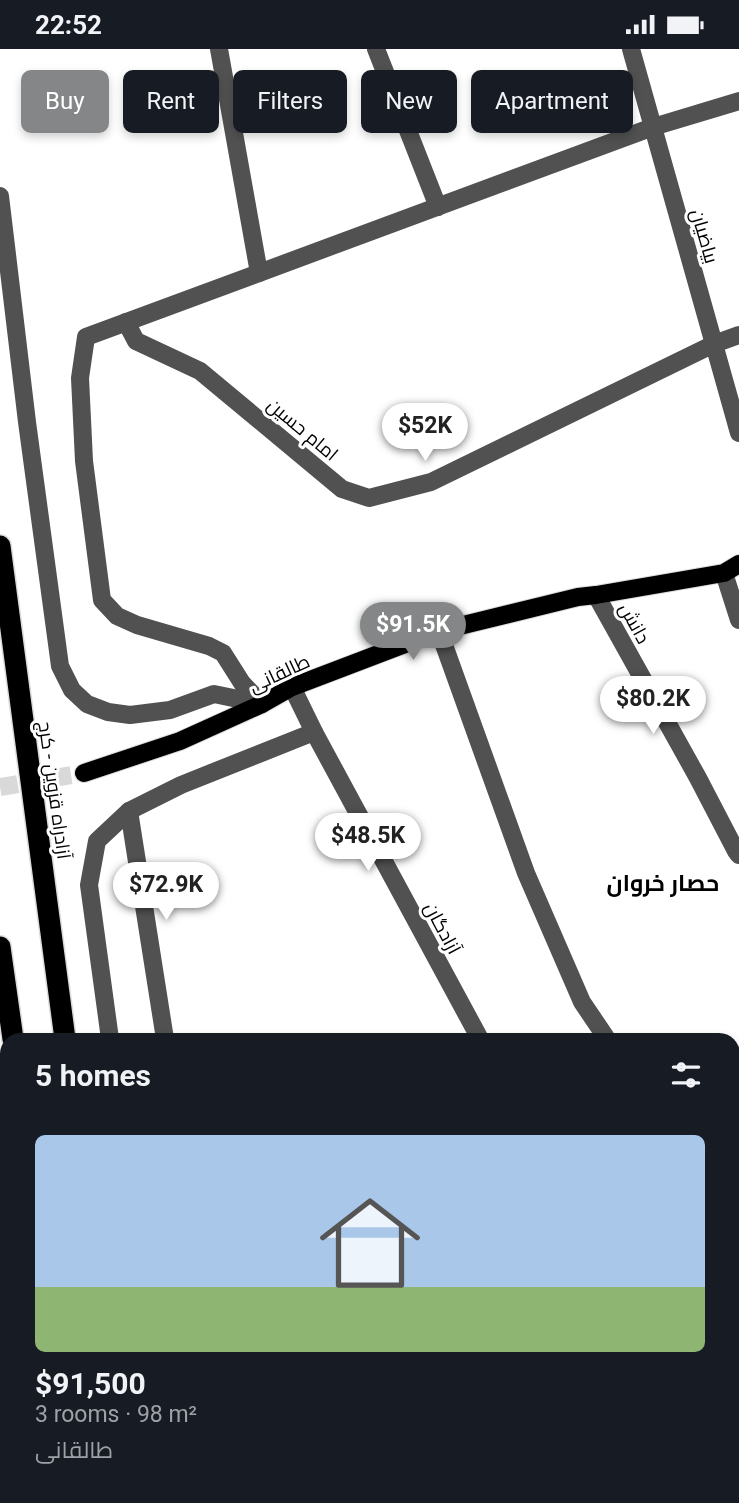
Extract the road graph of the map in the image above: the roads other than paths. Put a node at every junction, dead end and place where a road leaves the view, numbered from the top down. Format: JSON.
{"nodes":[{"id":1,"x":219,"y":49,"type":"edge"},
{"id":2,"x":376,"y":49,"type":"edge"},
{"id":3,"x":631,"y":49,"type":"edge"},
{"id":4,"x":739,"y":101,"type":"edge"},
{"id":5,"x":653,"y":127,"type":"junction"},
{"id":6,"x":0,"y":196,"type":"edge"},
{"id":7,"x":438,"y":207,"type":"junction"},
{"id":8,"x":259,"y":272,"type":"junction"},
{"id":9,"x":126,"y":322,"type":"junction"},
{"id":10,"x":739,"y":335,"type":"edge"},
{"id":11,"x":714,"y":344,"type":"junction"},
{"id":12,"x":739,"y":433,"type":"edge"},
{"id":13,"x":0,"y":546,"type":"edge"},
{"id":14,"x":732,"y":569,"type":"edge"},
{"id":15,"x":596,"y":596,"type":"junction"},
{"id":16,"x":739,"y":620,"type":"edge"},
{"id":17,"x":439,"y":631,"type":"junction"},
{"id":18,"x":292,"y":687,"type":"junction"},
{"id":19,"x":262,"y":704,"type":"junction"},
{"id":20,"x":314,"y":732,"type":"junction"},
{"id":21,"x":84,"y":773,"type":"tunnel mouth"},
{"id":22,"x":129,"y":811,"type":"junction"},
{"id":23,"x":739,"y":855,"type":"edge"},
{"id":24,"x":0,"y":947,"type":"edge"},
{"id":25,"x":12,"y":1033,"type":"edge"},
{"id":26,"x":64,"y":1033,"type":"edge"},
{"id":27,"x":109,"y":1033,"type":"edge"},
{"id":28,"x":163,"y":1033,"type":"edge"},
{"id":29,"x":477,"y":1033,"type":"edge"},
{"id":30,"x":603,"y":1033,"type":"edge"}],
"edges":[{"from":1,"to":8,"type":"street"},
{"from":2,"to":7,"type":"street"},
{"from":3,"to":5,"type":"street","name":"بیاضیان"},
{"from":4,"to":5,"type":"street"},
{"from":5,"to":7,"type":"street"},
{"from":5,"to":11,"type":"street","name":"بیاضیان"},
{"from":6,"to":19,"type":"street"},
{"from":7,"to":8,"type":"street"},
{"from":8,"to":9,"type":"street"},
{"from":9,"to":11,"type":"street","name":"امام حسین"},
{"from":9,"to":19,"type":"street"},
{"from":10,"to":11,"type":"street","name":"امام حسین"},
{"from":11,"to":12,"type":"street","name":"بیاضیان"},
{"from":13,"to":26,"type":"highway","name":"آزادراه قزوین - کرج"},
{"from":14,"to":15,"type":"main road","name":"طالقانی"},
{"from":14,"to":16,"type":"street"},
{"from":15,"to":17,"type":"main road","name":"طالقانی"},
{"from":15,"to":23,"type":"street","name":"دانش"},
{"from":17,"to":18,"type":"main road","name":"طالقانی"},
{"from":17,"to":30,"type":"street"},
{"from":18,"to":19,"type":"main road","name":"طالقانی"},
{"from":18,"to":20,"type":"street","name":"آزادگان"},
{"from":19,"to":21,"type":"main road","name":"طالقانی"},
{"from":20,"to":22,"type":"street"},
{"from":20,"to":29,"type":"street","name":"آزادگان"},
{"from":22,"to":27,"type":"street"},
{"from":22,"to":28,"type":"street"},
{"from":24,"to":25,"type":"highway"}]}
